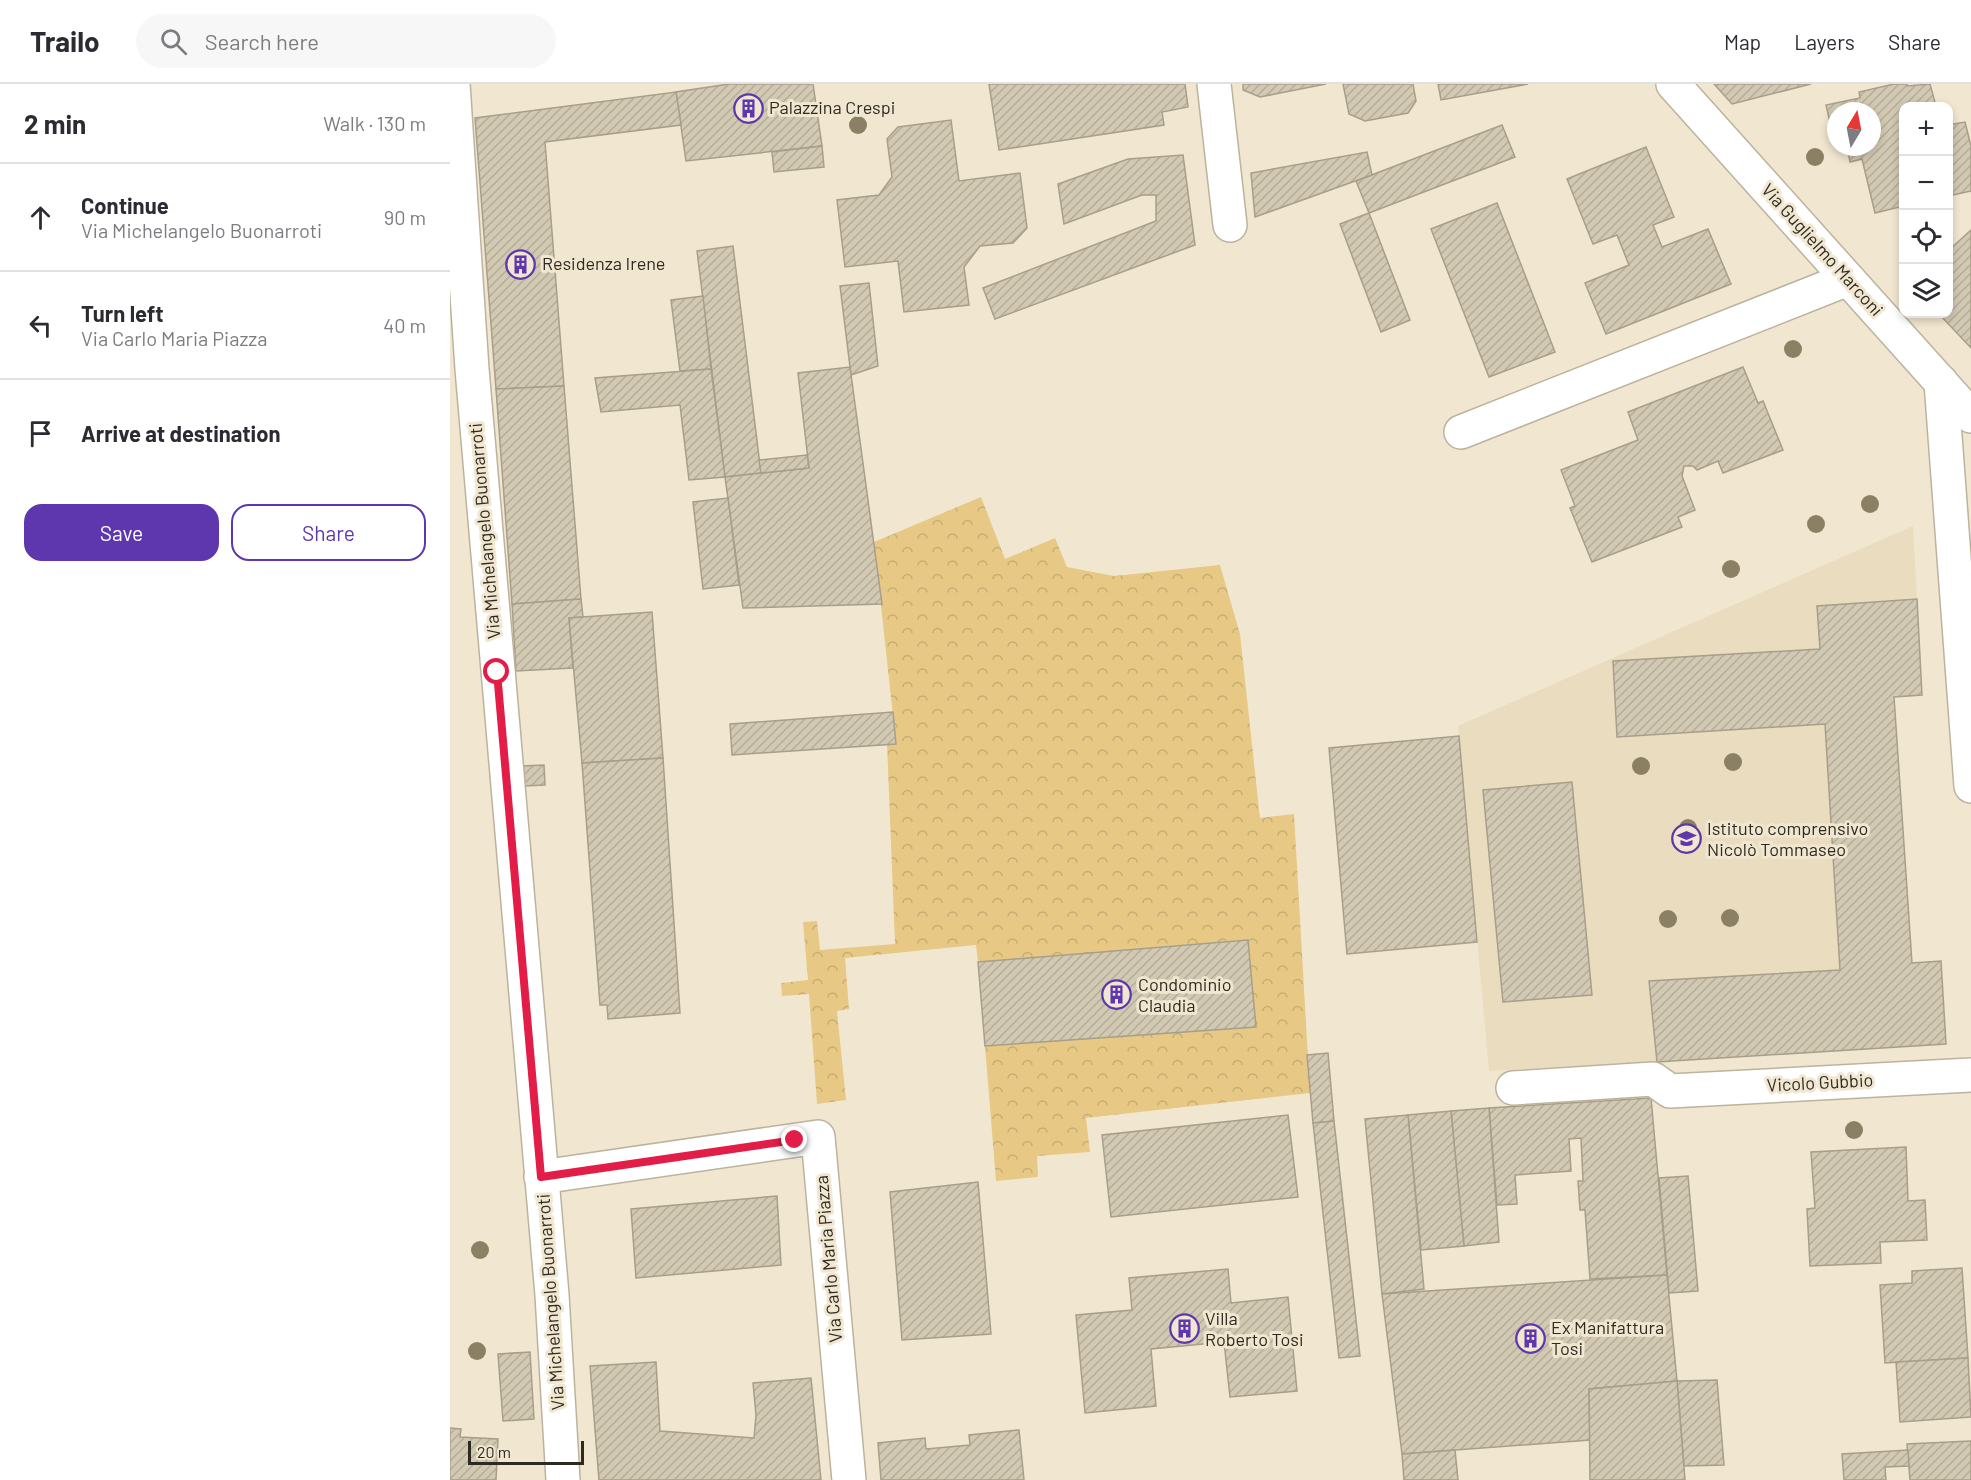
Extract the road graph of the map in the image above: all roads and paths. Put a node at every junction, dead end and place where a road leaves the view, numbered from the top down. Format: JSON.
{"nodes":[{"id":1,"x":453,"y":84,"type":"edge"},
{"id":2,"x":1214,"y":84,"type":"edge"},
{"id":3,"x":1673,"y":84,"type":"edge"},
{"id":4,"x":1230,"y":225,"type":"dead end"},
{"id":5,"x":1848,"y":279,"type":"junction"},
{"id":6,"x":1941,"y":382,"type":"junction"},
{"id":7,"x":1971,"y":416,"type":"edge"},
{"id":8,"x":1461,"y":432,"type":"dead end"},
{"id":9,"x":1960,"y":471,"type":"edge"},
{"id":10,"x":1971,"y":786,"type":"edge"},
{"id":11,"x":1971,"y":1075,"type":"edge"},
{"id":12,"x":1513,"y":1088,"type":"dead end"},
{"id":13,"x":541,"y":1177,"type":"junction"},
{"id":14,"x":563,"y":1480,"type":"edge"},
{"id":15,"x":849,"y":1480,"type":"edge"}],
"edges":[{"from":1,"to":13,"type":"street","name":"Via Michelangelo Buonarroti"},
{"from":2,"to":4,"type":"street"},
{"from":3,"to":5,"type":"street","name":"Via Guglielmo Marconi"},
{"from":5,"to":6,"type":"street","name":"Via Guglielmo Marconi"},
{"from":5,"to":8,"type":"street"},
{"from":6,"to":7,"type":"street","name":"Via Guglielmo Marconi"},
{"from":6,"to":9,"type":"street"},
{"from":9,"to":10,"type":"street"},
{"from":11,"to":12,"type":"street","name":"Vicolo Gubbio"},
{"from":13,"to":14,"type":"street","name":"Via Michelangelo Buonarroti"},
{"from":13,"to":15,"type":"street","name":"Via Carlo Maria Piazza"}]}
